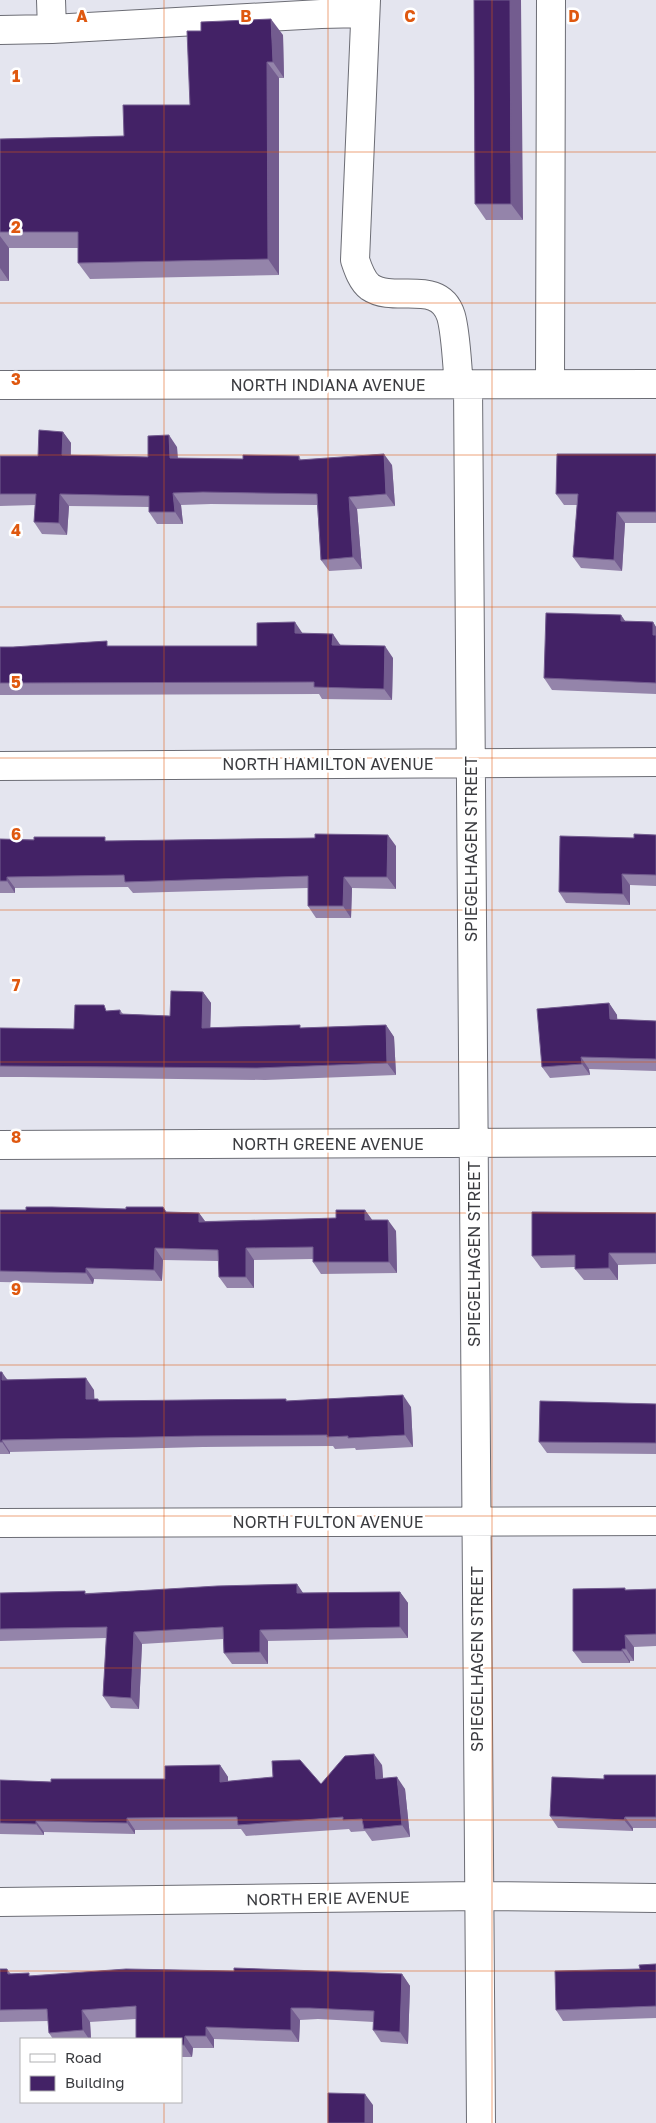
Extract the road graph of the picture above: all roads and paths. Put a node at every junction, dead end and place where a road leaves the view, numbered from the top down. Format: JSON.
{"nodes":[{"id":1,"x":51,"y":0,"type":"edge"},
{"id":2,"x":551,"y":0,"type":"edge"},
{"id":3,"x":366,"y":6,"type":"edge"},
{"id":4,"x":52,"y":29,"type":"junction"},
{"id":5,"x":0,"y":30,"type":"edge"},
{"id":6,"x":550,"y":384,"type":"junction"},
{"id":7,"x":656,"y":384,"type":"edge"},
{"id":8,"x":0,"y":385,"type":"edge"},
{"id":9,"x":464,"y":385,"type":"junction"},
{"id":10,"x":656,"y":762,"type":"edge"},
{"id":11,"x":470,"y":763,"type":"junction"},
{"id":12,"x":0,"y":766,"type":"edge"},
{"id":13,"x":656,"y":1142,"type":"edge"},
{"id":14,"x":474,"y":1143,"type":"junction"},
{"id":15,"x":0,"y":1145,"type":"edge"},
{"id":16,"x":656,"y":1521,"type":"edge"},
{"id":17,"x":476,"y":1522,"type":"junction"},
{"id":18,"x":0,"y":1523,"type":"edge"},
{"id":19,"x":479,"y":1896,"type":"junction"},
{"id":20,"x":656,"y":1898,"type":"edge"},
{"id":21,"x":0,"y":1902,"type":"edge"},
{"id":22,"x":481,"y":2123,"type":"edge"}],
"edges":[{"from":1,"to":4,"type":"street"},
{"from":2,"to":6,"type":"street"},
{"from":3,"to":4,"type":"street"},
{"from":3,"to":9,"type":"street","name":"SPIEGELHAGEN STREET"},
{"from":4,"to":5,"type":"street"},
{"from":6,"to":7,"type":"street","name":"NORTH INDIANA AVENUE"},
{"from":6,"to":9,"type":"street","name":"NORTH INDIANA AVENUE"},
{"from":8,"to":9,"type":"street","name":"NORTH INDIANA AVENUE"},
{"from":9,"to":11,"type":"street","name":"SPIEGELHAGEN STREET"},
{"from":10,"to":11,"type":"street","name":"NORTH HAMILTON AVENUE"},
{"from":11,"to":12,"type":"street","name":"NORTH HAMILTON AVENUE"},
{"from":11,"to":14,"type":"street","name":"SPIEGELHAGEN STREET"},
{"from":13,"to":14,"type":"street","name":"NORTH GREENE AVENUE"},
{"from":14,"to":15,"type":"street","name":"NORTH GREENE AVENUE"},
{"from":14,"to":17,"type":"street","name":"SPIEGELHAGEN STREET"},
{"from":16,"to":17,"type":"street","name":"NORTH FULTON AVENUE"},
{"from":17,"to":18,"type":"street","name":"NORTH FULTON AVENUE"},
{"from":17,"to":19,"type":"street","name":"SPIEGELHAGEN STREET"},
{"from":19,"to":20,"type":"street","name":"NORTH ERIE AVENUE"},
{"from":19,"to":21,"type":"street","name":"NORTH ERIE AVENUE"},
{"from":19,"to":22,"type":"street","name":"SPIEGELHAGEN STREET"}]}
